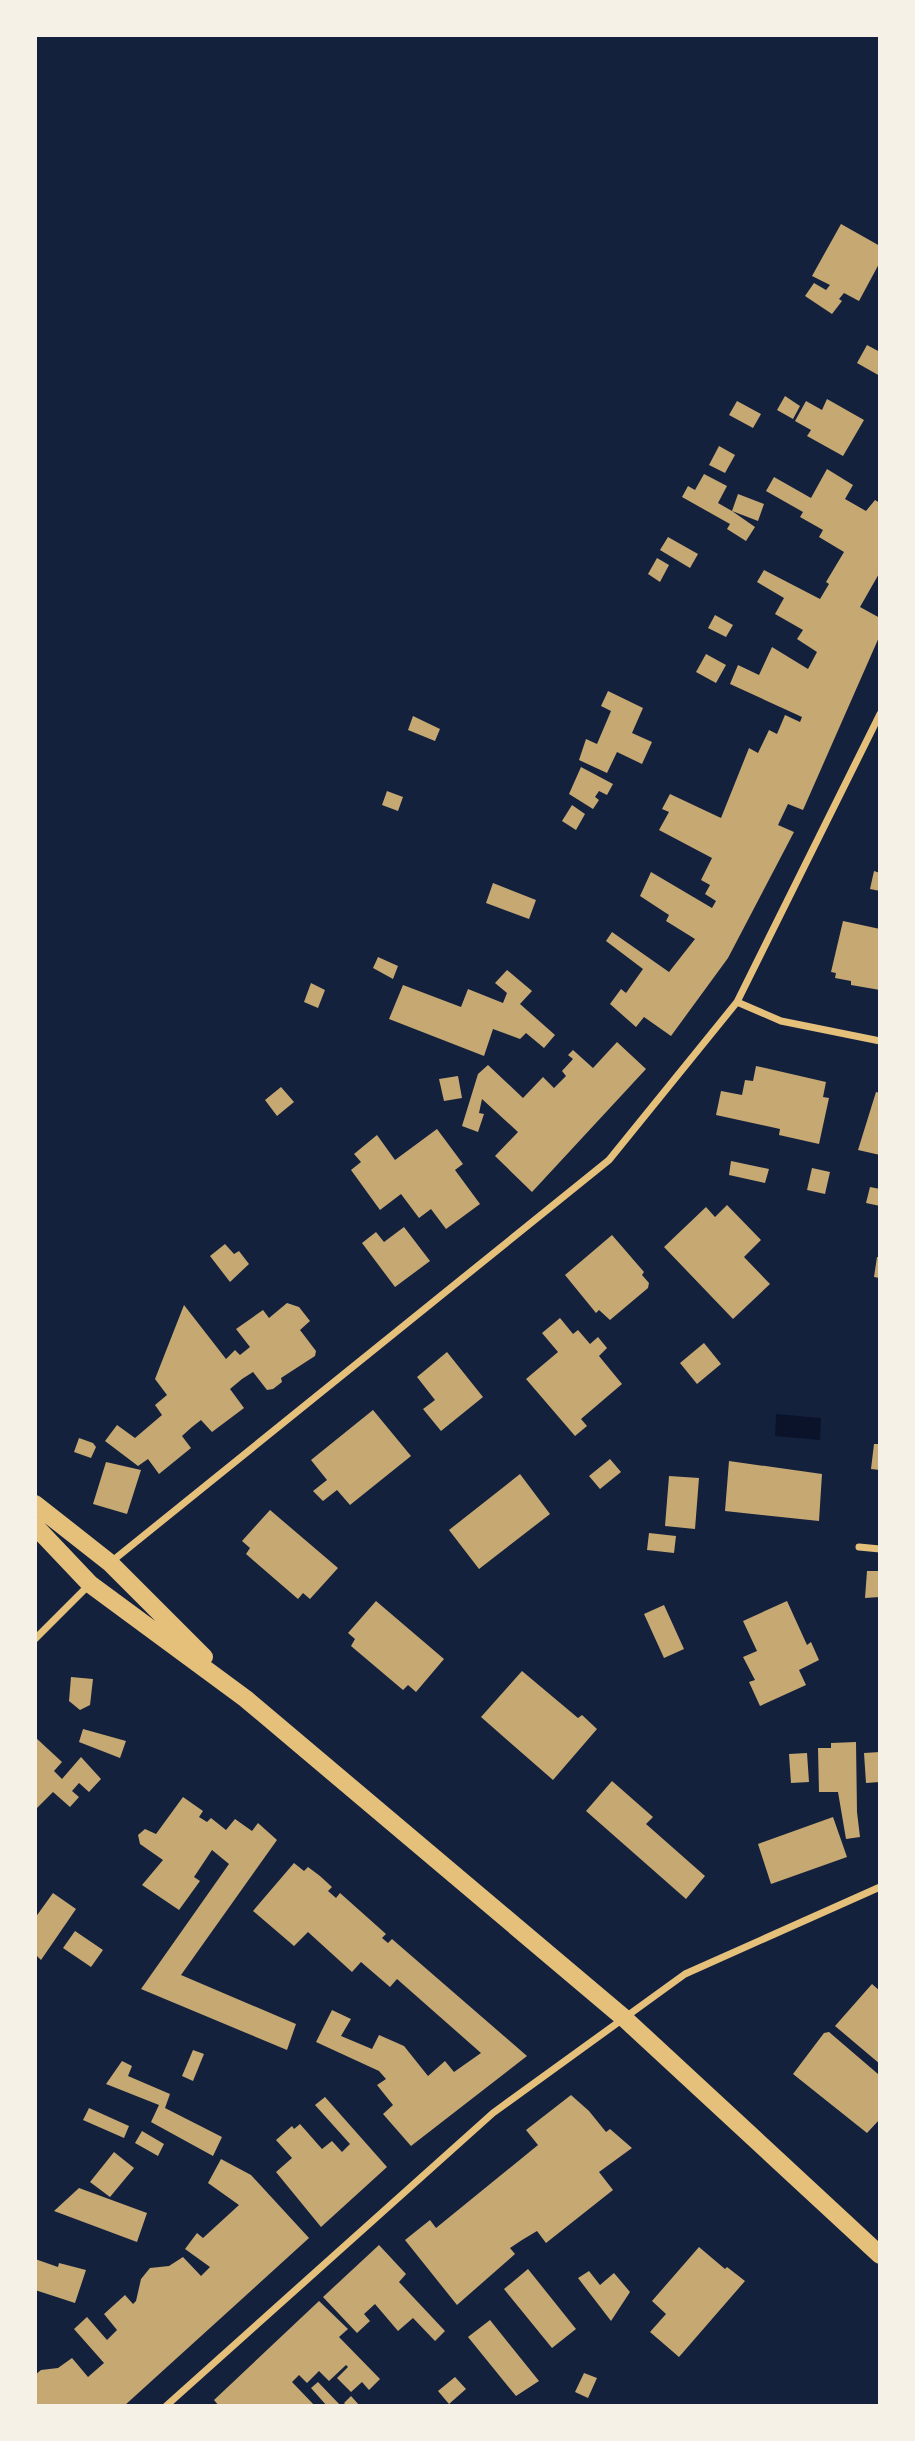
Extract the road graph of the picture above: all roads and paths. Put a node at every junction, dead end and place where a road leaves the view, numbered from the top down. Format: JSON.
{"nodes":[{"id":1,"x":880,"y":714,"type":"edge"},
{"id":2,"x":737,"y":1002,"type":"junction"},
{"id":3,"x":880,"y":1041,"type":"edge"},
{"id":4,"x":35,"y":1504,"type":"edge"},
{"id":5,"x":35,"y":1526,"type":"edge"},
{"id":6,"x":859,"y":1547,"type":"dead end"},
{"id":7,"x":880,"y":1549,"type":"edge"},
{"id":8,"x":110,"y":1563,"type":"junction"},
{"id":9,"x":90,"y":1584,"type":"junction"},
{"id":10,"x":35,"y":1639,"type":"edge"},
{"id":11,"x":246,"y":1699,"type":"junction"},
{"id":12,"x":880,"y":1887,"type":"edge"},
{"id":13,"x":624,"y":2018,"type":"junction"},
{"id":14,"x":880,"y":2255,"type":"edge"},
{"id":15,"x":166,"y":2406,"type":"edge"}],
"edges":[{"from":1,"to":2,"type":"street"},
{"from":2,"to":3,"type":"street"},
{"from":2,"to":8,"type":"street"},
{"from":4,"to":8,"type":"main road"},
{"from":5,"to":9,"type":"main road"},
{"from":6,"to":7,"type":"street"},
{"from":8,"to":11,"type":"main road"},
{"from":9,"to":10,"type":"street"},
{"from":9,"to":11,"type":"main road"},
{"from":11,"to":13,"type":"main road"},
{"from":12,"to":13,"type":"street"},
{"from":13,"to":14,"type":"main road"},
{"from":13,"to":15,"type":"street"}]}
